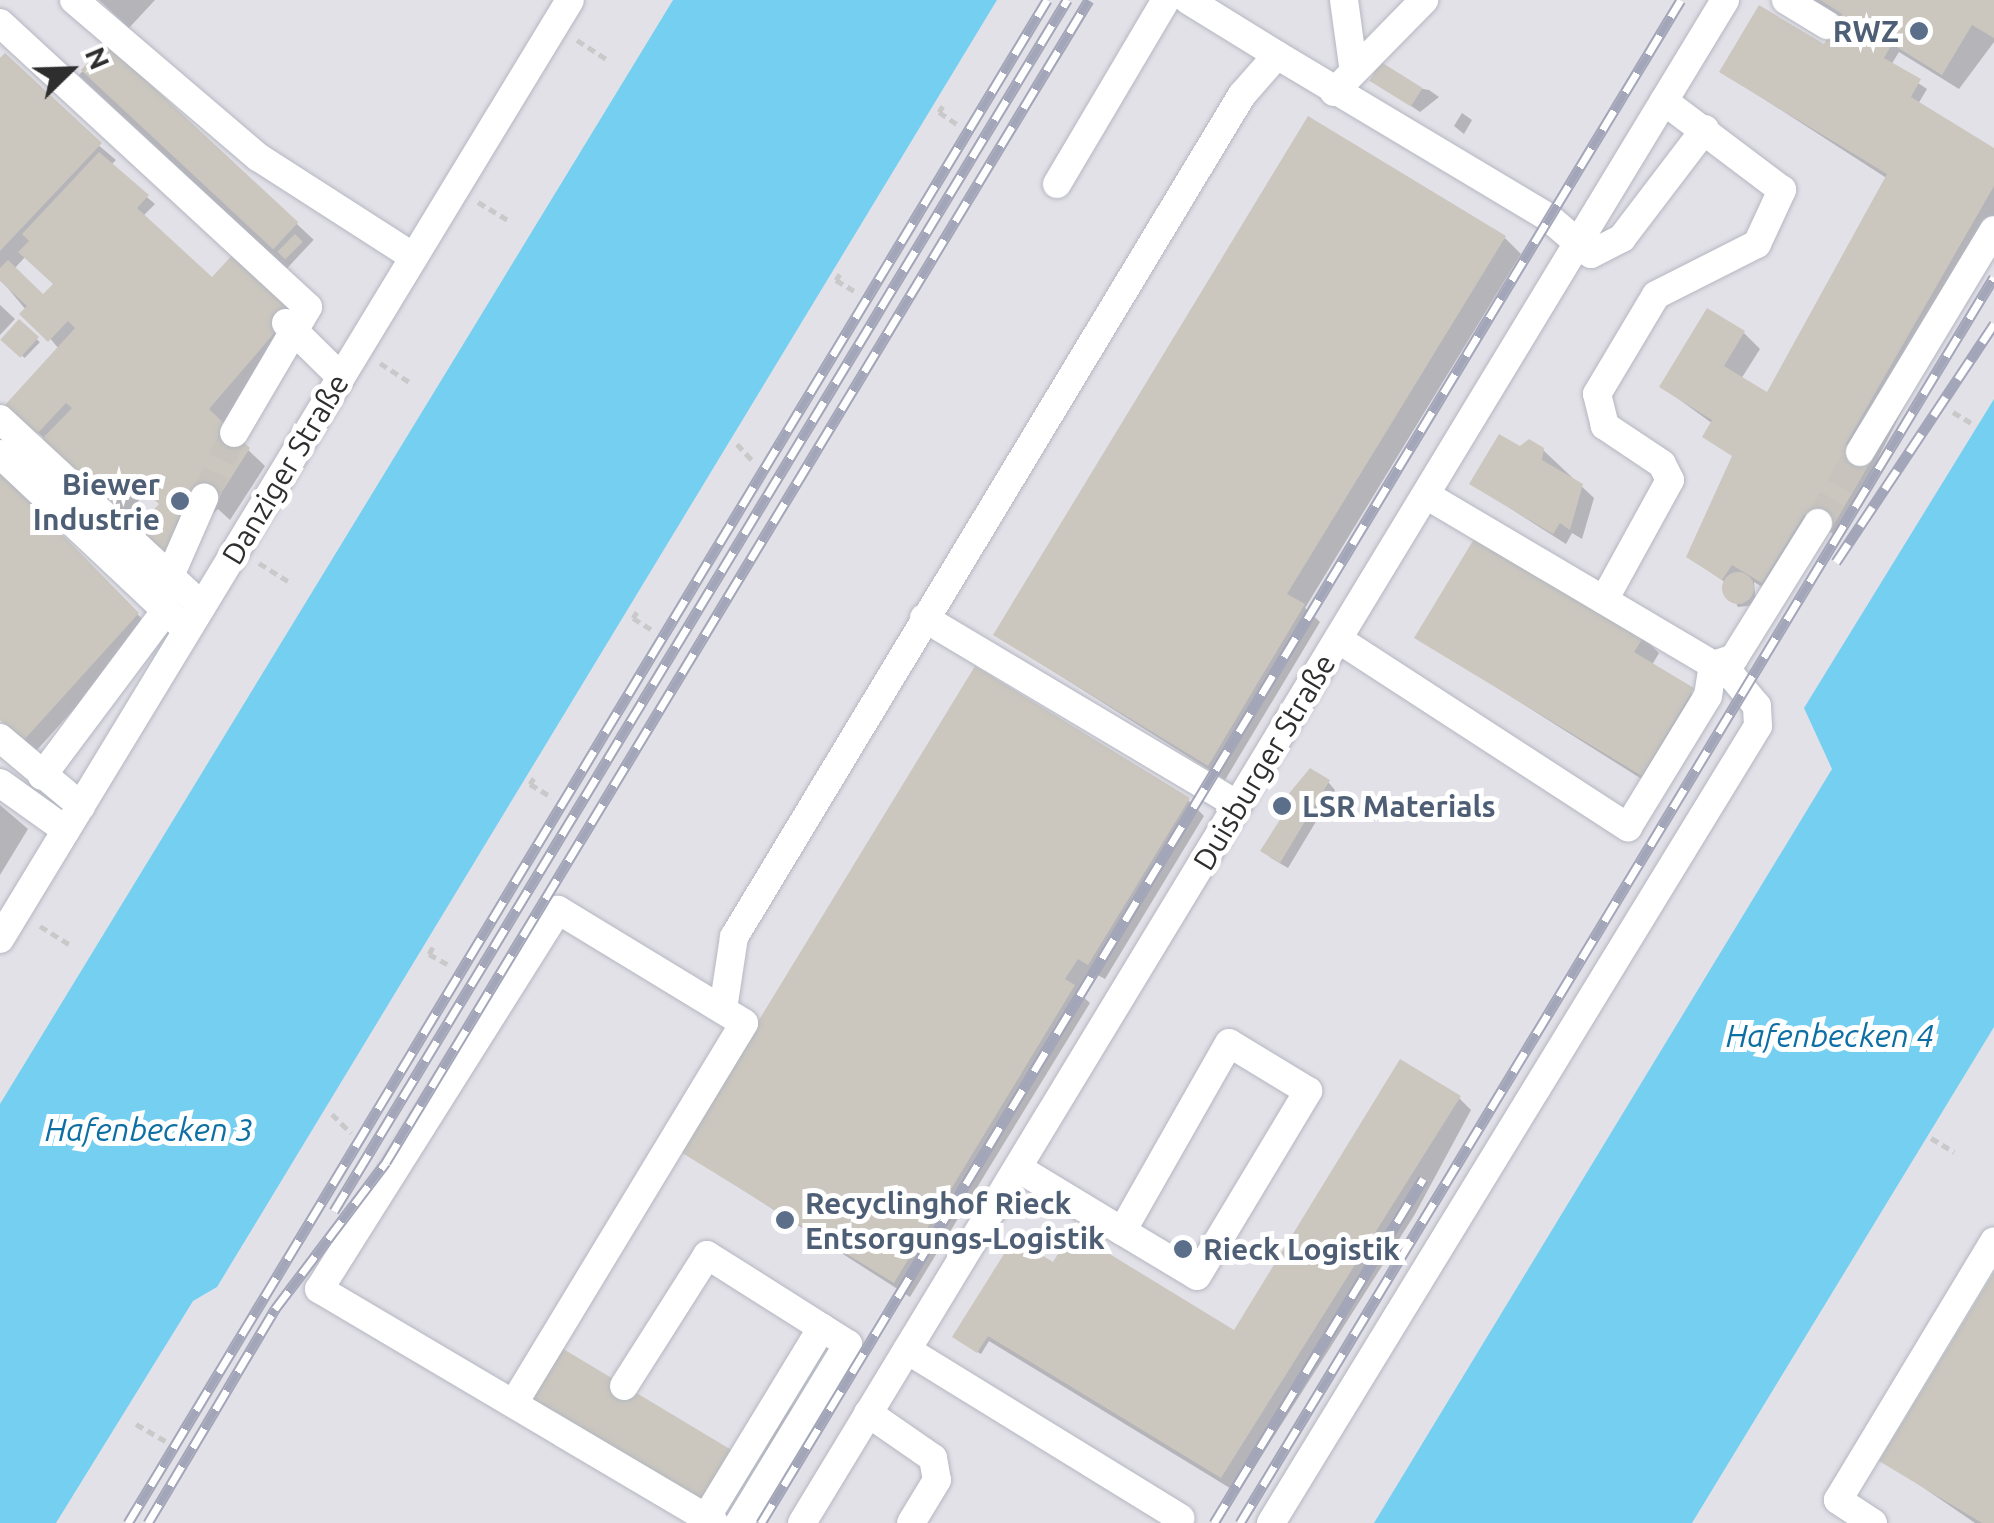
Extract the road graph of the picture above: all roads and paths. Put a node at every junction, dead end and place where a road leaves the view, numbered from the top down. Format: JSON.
{"nodes":[{"id":1,"x":74,"y":0,"type":"edge"},
{"id":2,"x":570,"y":0,"type":"edge"},
{"id":3,"x":1166,"y":0,"type":"edge"},
{"id":4,"x":1188,"y":0,"type":"edge"},
{"id":5,"x":1344,"y":0,"type":"edge"},
{"id":6,"x":1424,"y":0,"type":"edge"},
{"id":7,"x":1726,"y":0,"type":"edge"},
{"id":8,"x":1786,"y":0,"type":"edge"},
{"id":9,"x":0,"y":23,"type":"edge"},
{"id":10,"x":1827,"y":25,"type":"dead end"},
{"id":11,"x":574,"y":38,"type":"dead end"},
{"id":12,"x":1277,"y":56,"type":"junction"},
{"id":13,"x":608,"y":60,"type":"dead end"},
{"id":14,"x":1353,"y":66,"type":"junction"},
{"id":15,"x":1334,"y":92,"type":"junction"},
{"id":16,"x":1664,"y":101,"type":"junction"},
{"id":17,"x":943,"y":106,"type":"dead end"},
{"id":18,"x":960,"y":126,"type":"dead end"},
{"id":19,"x":1705,"y":128,"type":"junction"},
{"id":20,"x":1057,"y":184,"type":"dead end"},
{"id":21,"x":476,"y":200,"type":"dead end"},
{"id":22,"x":510,"y":221,"type":"dead end"},
{"id":23,"x":1994,"y":230,"type":"edge"},
{"id":24,"x":1576,"y":248,"type":"junction"},
{"id":25,"x":414,"y":257,"type":"junction"},
{"id":26,"x":840,"y":274,"type":"dead end"},
{"id":27,"x":858,"y":293,"type":"dead end"},
{"id":28,"x":290,"y":327,"type":"junction"},
{"id":29,"x":378,"y":362,"type":"dead end"},
{"id":30,"x":341,"y":377,"type":"junction"},
{"id":31,"x":412,"y":384,"type":"dead end"},
{"id":32,"x":1953,"y":412,"type":"dead end"},
{"id":33,"x":0,"y":419,"type":"edge"},
{"id":34,"x":1975,"y":425,"type":"dead end"},
{"id":35,"x":234,"y":433,"type":"tunnel mouth"},
{"id":36,"x":737,"y":444,"type":"dead end"},
{"id":37,"x":1860,"y":452,"type":"tunnel mouth"},
{"id":38,"x":0,"y":454,"type":"edge"},
{"id":39,"x":754,"y":463,"type":"dead end"},
{"id":40,"x":1426,"y":494,"type":"junction"},
{"id":41,"x":204,"y":498,"type":"tunnel mouth"},
{"id":42,"x":1818,"y":522,"type":"tunnel mouth"},
{"id":43,"x":257,"y":562,"type":"dead end"},
{"id":44,"x":290,"y":583,"type":"dead end"},
{"id":45,"x":165,"y":597,"type":"junction"},
{"id":46,"x":1604,"y":600,"type":"junction"},
{"id":47,"x":636,"y":612,"type":"dead end"},
{"id":48,"x":195,"y":618,"type":"junction"},
{"id":49,"x":924,"y":618,"type":"junction"},
{"id":50,"x":654,"y":631,"type":"dead end"},
{"id":51,"x":1338,"y":639,"type":"junction"},
{"id":52,"x":1713,"y":665,"type":"junction"},
{"id":53,"x":0,"y":738,"type":"edge"},
{"id":54,"x":42,"y":776,"type":"junction"},
{"id":55,"x":534,"y":778,"type":"dead end"},
{"id":56,"x":0,"y":783,"type":"edge"},
{"id":57,"x":552,"y":797,"type":"dead end"},
{"id":58,"x":1238,"y":805,"type":"junction"},
{"id":59,"x":73,"y":818,"type":"junction"},
{"id":60,"x":33,"y":922,"type":"dead end"},
{"id":61,"x":0,"y":938,"type":"edge"},
{"id":62,"x":72,"y":946,"type":"dead end"},
{"id":63,"x":433,"y":947,"type":"dead end"},
{"id":64,"x":452,"y":967,"type":"dead end"},
{"id":65,"x":723,"y":1010,"type":"junction"},
{"id":66,"x":332,"y":1114,"type":"dead end"},
{"id":67,"x":351,"y":1133,"type":"dead end"},
{"id":68,"x":1931,"y":1138,"type":"dead end"},
{"id":69,"x":1954,"y":1152,"type":"dead end"},
{"id":70,"x":1018,"y":1168,"type":"junction"},
{"id":71,"x":1122,"y":1231,"type":"junction"},
{"id":72,"x":1994,"y":1241,"type":"edge"},
{"id":73,"x":822,"y":1327,"type":"junction"},
{"id":74,"x":907,"y":1350,"type":"junction"},
{"id":75,"x":624,"y":1386,"type":"dead end"},
{"id":76,"x":514,"y":1404,"type":"junction"},
{"id":77,"x":868,"y":1413,"type":"junction"},
{"id":78,"x":136,"y":1424,"type":"dead end"},
{"id":79,"x":165,"y":1441,"type":"dead end"},
{"id":80,"x":1180,"y":1518,"type":"dead end"},
{"id":81,"x":710,"y":1520,"type":"edge"},
{"id":82,"x":739,"y":1523,"type":"edge"},
{"id":83,"x":802,"y":1523,"type":"edge"},
{"id":84,"x":912,"y":1523,"type":"edge"},
{"id":85,"x":1271,"y":1523,"type":"edge"},
{"id":86,"x":1873,"y":1523,"type":"edge"}],
"edges":[{"from":1,"to":25,"type":"street"},
{"from":2,"to":25,"type":"street","name":"Danziger Straße"},
{"from":3,"to":20,"type":"street"},
{"from":4,"to":12,"type":"street"},
{"from":5,"to":14,"type":"street"},
{"from":6,"to":14,"type":"street"},
{"from":7,"to":16,"type":"street","name":"Duisburger Straße"},
{"from":8,"to":10,"type":"street"},
{"from":9,"to":28,"type":"street"},
{"from":11,"to":13,"type":"path"},
{"from":12,"to":15,"type":"street"},
{"from":12,"to":49,"type":"street"},
{"from":14,"to":15,"type":"street"},
{"from":15,"to":24,"type":"street"},
{"from":16,"to":19,"type":"street"},
{"from":16,"to":24,"type":"street","name":"Duisburger Straße"},
{"from":17,"to":18,"type":"path"},
{"from":19,"to":24,"type":"street"},
{"from":19,"to":46,"type":"street"},
{"from":21,"to":22,"type":"path"},
{"from":23,"to":37,"type":"street"},
{"from":24,"to":40,"type":"street","name":"Duisburger Straße"},
{"from":25,"to":30,"type":"street","name":"Danziger Straße"},
{"from":26,"to":27,"type":"path"},
{"from":28,"to":30,"type":"street"},
{"from":28,"to":35,"type":"street"},
{"from":29,"to":31,"type":"path"},
{"from":30,"to":48,"type":"street","name":"Danziger Straße"},
{"from":32,"to":34,"type":"path"},
{"from":33,"to":45,"type":"street"},
{"from":36,"to":39,"type":"path"},
{"from":38,"to":45,"type":"street"},
{"from":40,"to":46,"type":"street"},
{"from":40,"to":51,"type":"street","name":"Duisburger Straße"},
{"from":41,"to":45,"type":"street"},
{"from":42,"to":52,"type":"street"},
{"from":43,"to":44,"type":"path"},
{"from":45,"to":48,"type":"street"},
{"from":45,"to":54,"type":"street"},
{"from":46,"to":52,"type":"street"},
{"from":47,"to":50,"type":"path"},
{"from":48,"to":59,"type":"street","name":"Danziger Straße"},
{"from":49,"to":58,"type":"street"},
{"from":49,"to":65,"type":"street"},
{"from":51,"to":52,"type":"street"},
{"from":51,"to":58,"type":"street","name":"Duisburger Straße"},
{"from":52,"to":85,"type":"street"},
{"from":53,"to":54,"type":"street"},
{"from":54,"to":59,"type":"street"},
{"from":55,"to":57,"type":"path"},
{"from":56,"to":59,"type":"street"},
{"from":58,"to":70,"type":"street","name":"Duisburger Straße"},
{"from":59,"to":61,"type":"street","name":"Danziger Straße"},
{"from":60,"to":62,"type":"path"},
{"from":63,"to":64,"type":"path"},
{"from":65,"to":76,"type":"street"},
{"from":65,"to":76,"type":"street"},
{"from":66,"to":67,"type":"path"},
{"from":68,"to":69,"type":"path"},
{"from":70,"to":71,"type":"street"},
{"from":70,"to":74,"type":"street","name":"Duisburger Straße"},
{"from":71,"to":71,"type":"street"},
{"from":72,"to":86,"type":"street"},
{"from":73,"to":75,"type":"street"},
{"from":73,"to":81,"type":"street"},
{"from":73,"to":82,"type":"street"},
{"from":74,"to":77,"type":"street","name":"Duisburger Straße"},
{"from":74,"to":80,"type":"street"},
{"from":76,"to":81,"type":"street"},
{"from":77,"to":83,"type":"street","name":"Duisburger Straße"},
{"from":77,"to":84,"type":"street"},
{"from":78,"to":79,"type":"path"}]}
